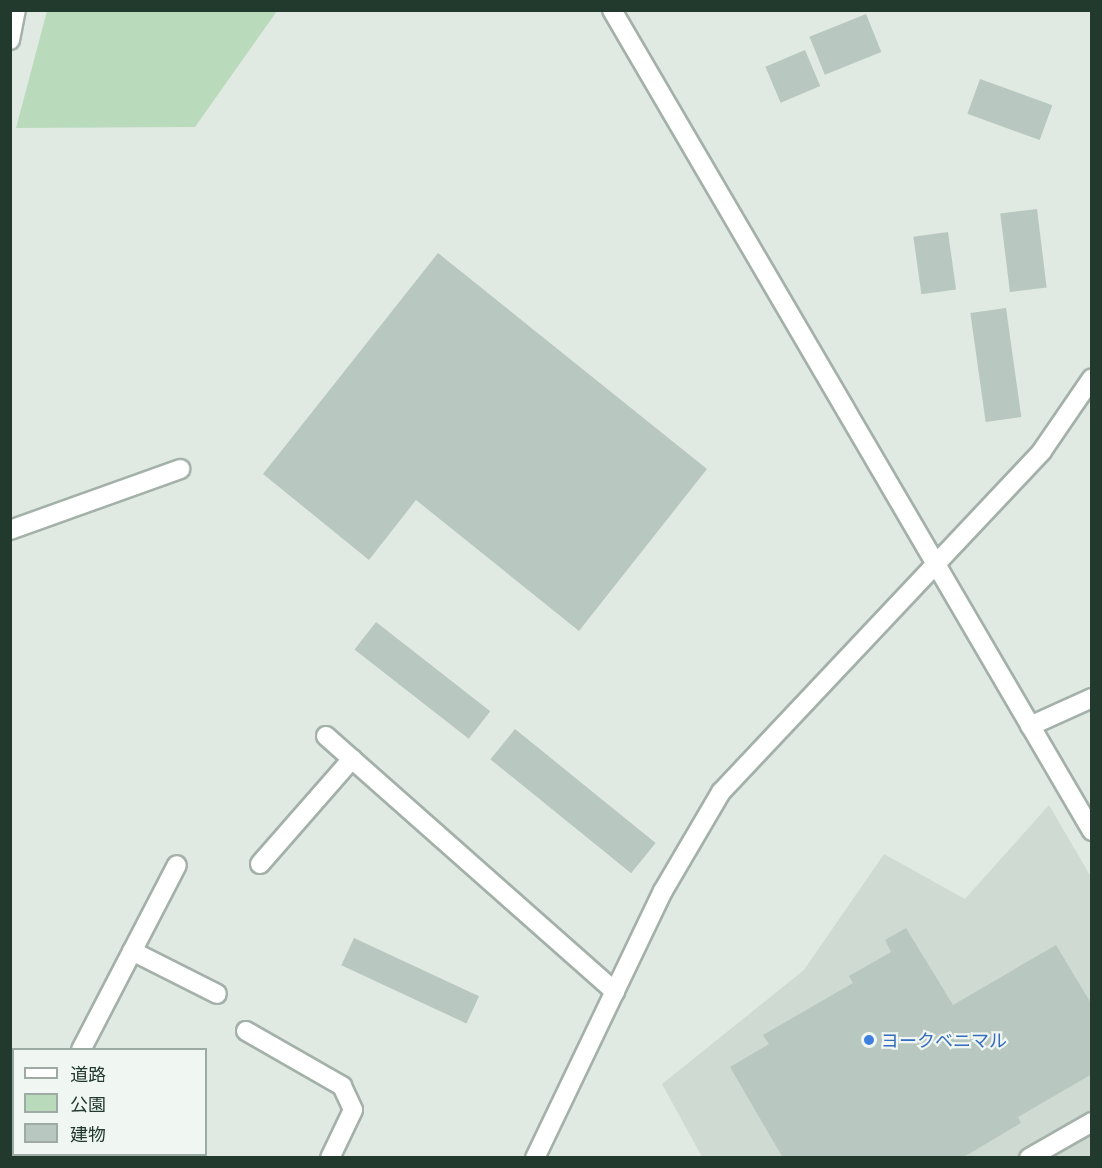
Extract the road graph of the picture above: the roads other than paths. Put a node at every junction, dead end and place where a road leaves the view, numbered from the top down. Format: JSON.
{"nodes":[{"id":1,"x":16,"y":10,"type":"edge"},
{"id":2,"x":612,"y":10,"type":"edge"},
{"id":3,"x":10,"y":40,"type":"edge"},
{"id":4,"x":1092,"y":378,"type":"edge"},
{"id":5,"x":180,"y":469,"type":"dead end"},
{"id":6,"x":10,"y":530,"type":"edge"},
{"id":7,"x":934,"y":563,"type":"junction"},
{"id":8,"x":1092,"y":698,"type":"edge"},
{"id":9,"x":1030,"y":726,"type":"junction"},
{"id":10,"x":326,"y":736,"type":"dead end"},
{"id":11,"x":352,"y":759,"type":"junction"},
{"id":12,"x":1092,"y":831,"type":"edge"},
{"id":13,"x":260,"y":864,"type":"dead end"},
{"id":14,"x":177,"y":865,"type":"dead end"},
{"id":15,"x":132,"y":951,"type":"junction"},
{"id":16,"x":615,"y":992,"type":"junction"},
{"id":17,"x":217,"y":994,"type":"dead end"},
{"id":18,"x":246,"y":1031,"type":"dead end"},
{"id":19,"x":82,"y":1048,"type":"edge"},
{"id":20,"x":1092,"y":1122,"type":"edge"},
{"id":21,"x":330,"y":1158,"type":"edge"},
{"id":22,"x":535,"y":1158,"type":"edge"},
{"id":23,"x":1029,"y":1158,"type":"edge"}],
"edges":[{"from":1,"to":3,"type":"street"},
{"from":2,"to":7,"type":"street"},
{"from":4,"to":7,"type":"street"},
{"from":5,"to":6,"type":"street"},
{"from":7,"to":9,"type":"street"},
{"from":7,"to":16,"type":"street"},
{"from":8,"to":9,"type":"street"},
{"from":9,"to":12,"type":"street"},
{"from":10,"to":11,"type":"street"},
{"from":11,"to":13,"type":"street"},
{"from":11,"to":16,"type":"street"},
{"from":14,"to":15,"type":"street"},
{"from":15,"to":17,"type":"street"},
{"from":15,"to":19,"type":"street"},
{"from":16,"to":22,"type":"street"},
{"from":18,"to":21,"type":"street"},
{"from":20,"to":23,"type":"street"}]}
